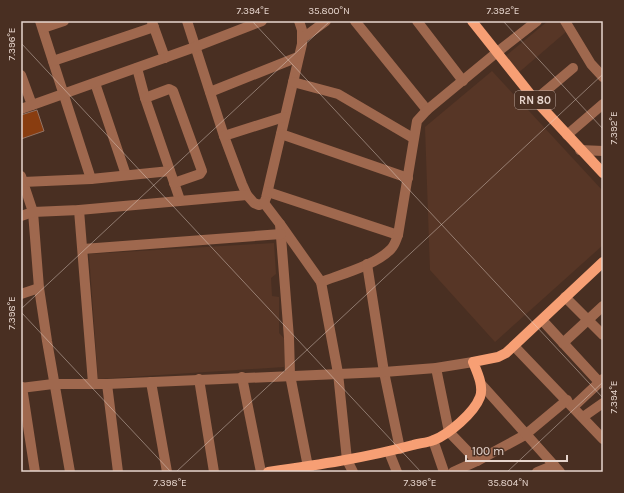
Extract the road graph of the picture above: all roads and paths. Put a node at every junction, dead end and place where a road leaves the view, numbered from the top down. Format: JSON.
{"nodes":[{"id":1,"x":64,"y":21,"type":"edge"},
{"id":2,"x":187,"y":21,"type":"edge"},
{"id":3,"x":262,"y":21,"type":"edge"},
{"id":4,"x":299,"y":21,"type":"edge"},
{"id":5,"x":326,"y":21,"type":"edge"},
{"id":6,"x":355,"y":21,"type":"edge"},
{"id":7,"x":417,"y":21,"type":"edge"},
{"id":8,"x":472,"y":21,"type":"edge"},
{"id":9,"x":537,"y":21,"type":"edge"},
{"id":10,"x":564,"y":21,"type":"edge"},
{"id":11,"x":153,"y":24,"type":"edge"},
{"id":12,"x":41,"y":25,"type":"edge"},
{"id":13,"x":303,"y":38,"type":"junction"},
{"id":14,"x":195,"y":47,"type":"junction"},
{"id":15,"x":496,"y":53,"type":"junction"},
{"id":16,"x":165,"y":58,"type":"junction"},
{"id":17,"x":298,"y":58,"type":"junction"},
{"id":18,"x":54,"y":61,"type":"junction"},
{"id":19,"x":137,"y":68,"type":"junction"},
{"id":20,"x":573,"y":68,"type":"dead end"},
{"id":21,"x":21,"y":75,"type":"edge"},
{"id":22,"x":603,"y":77,"type":"edge"},
{"id":23,"x":463,"y":81,"type":"junction"},
{"id":24,"x":293,"y":82,"type":"junction"},
{"id":25,"x":95,"y":83,"type":"junction"},
{"id":26,"x":210,"y":92,"type":"junction"},
{"id":27,"x":64,"y":94,"type":"junction"},
{"id":28,"x":145,"y":98,"type":"junction"},
{"id":29,"x":535,"y":100,"type":"junction"},
{"id":30,"x":603,"y":104,"type":"edge"},
{"id":31,"x":32,"y":105,"type":"junction"},
{"id":32,"x":21,"y":109,"type":"edge"},
{"id":33,"x":427,"y":110,"type":"junction"},
{"id":34,"x":284,"y":117,"type":"junction"},
{"id":35,"x":281,"y":134,"type":"junction"},
{"id":36,"x":224,"y":136,"type":"junction"},
{"id":37,"x":567,"y":136,"type":"junction"},
{"id":38,"x":413,"y":138,"type":"junction"},
{"id":39,"x":580,"y":150,"type":"junction"},
{"id":40,"x":601,"y":150,"type":"edge"},
{"id":41,"x":170,"y":171,"type":"junction"},
{"id":42,"x":603,"y":173,"type":"edge"},
{"id":43,"x":126,"y":175,"type":"junction"},
{"id":44,"x":408,"y":178,"type":"junction"},
{"id":45,"x":22,"y":179,"type":"edge"},
{"id":46,"x":91,"y":179,"type":"junction"},
{"id":47,"x":174,"y":183,"type":"junction"},
{"id":48,"x":268,"y":192,"type":"junction"},
{"id":49,"x":247,"y":196,"type":"junction"},
{"id":50,"x":180,"y":200,"type":"junction"},
{"id":51,"x":264,"y":203,"type":"junction"},
{"id":52,"x":79,"y":210,"type":"junction"},
{"id":53,"x":33,"y":212,"type":"junction"},
{"id":54,"x":21,"y":216,"type":"edge"},
{"id":55,"x":280,"y":229,"type":"junction"},
{"id":56,"x":398,"y":235,"type":"junction"},
{"id":57,"x":82,"y":250,"type":"junction"},
{"id":58,"x":603,"y":262,"type":"edge"},
{"id":59,"x":367,"y":264,"type":"junction"},
{"id":60,"x":321,"y":282,"type":"junction"},
{"id":61,"x":39,"y":288,"type":"junction"},
{"id":62,"x":21,"y":294,"type":"edge"},
{"id":63,"x":565,"y":297,"type":"junction"},
{"id":64,"x":603,"y":306,"type":"edge"},
{"id":65,"x":589,"y":319,"type":"junction"},
{"id":66,"x":542,"y":320,"type":"junction"},
{"id":67,"x":603,"y":335,"type":"edge"},
{"id":68,"x":563,"y":343,"type":"junction"},
{"id":69,"x":514,"y":346,"type":"junction"},
{"id":70,"x":473,"y":362,"type":"junction"},
{"id":71,"x":436,"y":368,"type":"junction"},
{"id":72,"x":384,"y":372,"type":"junction"},
{"id":73,"x":338,"y":373,"type":"junction"},
{"id":74,"x":290,"y":376,"type":"junction"},
{"id":75,"x":242,"y":377,"type":"junction"},
{"id":76,"x":199,"y":379,"type":"junction"},
{"id":77,"x":601,"y":381,"type":"edge"},
{"id":78,"x":151,"y":382,"type":"junction"},
{"id":79,"x":93,"y":383,"type":"junction"},
{"id":80,"x":53,"y":384,"type":"junction"},
{"id":81,"x":106,"y":384,"type":"junction"},
{"id":82,"x":481,"y":384,"type":"junction"},
{"id":83,"x":22,"y":388,"type":"edge"},
{"id":84,"x":603,"y":402,"type":"edge"},
{"id":85,"x":570,"y":403,"type":"junction"},
{"id":86,"x":583,"y":417,"type":"junction"},
{"id":87,"x":449,"y":432,"type":"junction"},
{"id":88,"x":525,"y":435,"type":"junction"},
{"id":89,"x":603,"y":439,"type":"edge"},
{"id":90,"x":433,"y":440,"type":"junction"},
{"id":91,"x":400,"y":449,"type":"junction"},
{"id":92,"x":389,"y":452,"type":"junction"},
{"id":93,"x":347,"y":460,"type":"junction"},
{"id":94,"x":477,"y":461,"type":"junction"},
{"id":95,"x":308,"y":469,"type":"edge"},
{"id":96,"x":557,"y":469,"type":"edge"},
{"id":97,"x":35,"y":472,"type":"edge"},
{"id":98,"x":70,"y":472,"type":"edge"},
{"id":99,"x":118,"y":472,"type":"edge"},
{"id":100,"x":167,"y":472,"type":"edge"},
{"id":101,"x":214,"y":472,"type":"edge"},
{"id":102,"x":261,"y":472,"type":"edge"},
{"id":103,"x":268,"y":472,"type":"edge"},
{"id":104,"x":353,"y":472,"type":"edge"},
{"id":105,"x":397,"y":472,"type":"edge"},
{"id":106,"x":444,"y":472,"type":"edge"},
{"id":107,"x":453,"y":472,"type":"edge"},
{"id":108,"x":537,"y":472,"type":"edge"}],
"edges":[{"from":1,"to":12,"type":"street"},
{"from":2,"to":14,"type":"street"},
{"from":3,"to":14,"type":"street"},
{"from":4,"to":13,"type":"street"},
{"from":5,"to":13,"type":"street"},
{"from":6,"to":33,"type":"street"},
{"from":7,"to":23,"type":"street"},
{"from":8,"to":15,"type":"main road","number":"RN 80"},
{"from":9,"to":15,"type":"street"},
{"from":10,"to":22,"type":"street"},
{"from":11,"to":16,"type":"street"},
{"from":11,"to":18,"type":"street"},
{"from":12,"to":18,"type":"street"},
{"from":13,"to":17,"type":"street"},
{"from":14,"to":16,"type":"street"},
{"from":14,"to":26,"type":"street"},
{"from":15,"to":23,"type":"street"},
{"from":15,"to":29,"type":"main road","number":"RN 80"},
{"from":16,"to":19,"type":"street"},
{"from":17,"to":24,"type":"street"},
{"from":17,"to":26,"type":"street"},
{"from":18,"to":27,"type":"street"},
{"from":19,"to":25,"type":"street"},
{"from":19,"to":28,"type":"street"},
{"from":20,"to":29,"type":"street"},
{"from":21,"to":31,"type":"street"},
{"from":23,"to":33,"type":"street"},
{"from":24,"to":34,"type":"street"},
{"from":24,"to":38,"type":"street"},
{"from":25,"to":27,"type":"street"},
{"from":25,"to":43,"type":"street"},
{"from":26,"to":36,"type":"street"},
{"from":27,"to":31,"type":"street"},
{"from":27,"to":46,"type":"street"},
{"from":28,"to":41,"type":"street"},
{"from":28,"to":47,"type":"street"},
{"from":29,"to":37,"type":"main road","number":"RN 80"},
{"from":30,"to":37,"type":"street"},
{"from":31,"to":32,"type":"street"},
{"from":33,"to":38,"type":"street"},
{"from":34,"to":35,"type":"street"},
{"from":34,"to":36,"type":"street"},
{"from":35,"to":44,"type":"street"},
{"from":35,"to":48,"type":"street"},
{"from":36,"to":49,"type":"street"},
{"from":37,"to":39,"type":"main road","number":"RN 80"},
{"from":38,"to":44,"type":"street"},
{"from":39,"to":40,"type":"street"},
{"from":39,"to":42,"type":"main road","number":"RN 80"},
{"from":41,"to":43,"type":"street"},
{"from":41,"to":47,"type":"street"},
{"from":43,"to":46,"type":"street"},
{"from":44,"to":56,"type":"street"},
{"from":45,"to":46,"type":"street"},
{"from":45,"to":53,"type":"street"},
{"from":47,"to":50,"type":"street"},
{"from":48,"to":51,"type":"street"},
{"from":48,"to":56,"type":"street"},
{"from":49,"to":50,"type":"street"},
{"from":49,"to":51,"type":"street"},
{"from":50,"to":52,"type":"street"},
{"from":51,"to":55,"type":"street"},
{"from":52,"to":53,"type":"street"},
{"from":52,"to":57,"type":"street"},
{"from":53,"to":54,"type":"street"},
{"from":53,"to":61,"type":"street"},
{"from":55,"to":57,"type":"street"},
{"from":55,"to":60,"type":"street"},
{"from":55,"to":74,"type":"street"},
{"from":56,"to":59,"type":"street"},
{"from":57,"to":79,"type":"street"},
{"from":58,"to":63,"type":"main road"},
{"from":59,"to":60,"type":"street"},
{"from":59,"to":72,"type":"street"},
{"from":60,"to":73,"type":"street"},
{"from":61,"to":62,"type":"street"},
{"from":61,"to":80,"type":"street"},
{"from":63,"to":65,"type":"street"},
{"from":63,"to":66,"type":"main road"},
{"from":64,"to":65,"type":"street"},
{"from":65,"to":67,"type":"street"},
{"from":65,"to":68,"type":"street"},
{"from":66,"to":68,"type":"street"},
{"from":66,"to":69,"type":"main road"},
{"from":68,"to":77,"type":"street"},
{"from":69,"to":70,"type":"main road"},
{"from":69,"to":85,"type":"street"},
{"from":70,"to":71,"type":"street"},
{"from":70,"to":82,"type":"main road"},
{"from":71,"to":72,"type":"street"},
{"from":71,"to":87,"type":"street"},
{"from":72,"to":73,"type":"street"},
{"from":72,"to":91,"type":"street"},
{"from":73,"to":74,"type":"street"},
{"from":73,"to":93,"type":"street"},
{"from":74,"to":75,"type":"street"},
{"from":74,"to":95,"type":"street"},
{"from":75,"to":76,"type":"street"},
{"from":75,"to":102,"type":"street"},
{"from":76,"to":78,"type":"street"},
{"from":76,"to":101,"type":"street"},
{"from":77,"to":85,"type":"street"},
{"from":78,"to":81,"type":"street"},
{"from":78,"to":100,"type":"street"},
{"from":79,"to":80,"type":"street"},
{"from":79,"to":81,"type":"street"},
{"from":80,"to":83,"type":"street"},
{"from":80,"to":98,"type":"street"},
{"from":81,"to":99,"type":"street"},
{"from":82,"to":87,"type":"main road"},
{"from":82,"to":88,"type":"street"},
{"from":83,"to":97,"type":"street"},
{"from":84,"to":86,"type":"street"},
{"from":85,"to":86,"type":"street"},
{"from":85,"to":88,"type":"street"},
{"from":86,"to":89,"type":"street"},
{"from":87,"to":90,"type":"main road"},
{"from":87,"to":94,"type":"street"},
{"from":88,"to":94,"type":"street"},
{"from":88,"to":96,"type":"street"},
{"from":90,"to":91,"type":"main road"},
{"from":90,"to":106,"type":"street"},
{"from":91,"to":92,"type":"main road"},
{"from":92,"to":93,"type":"main road"},
{"from":92,"to":105,"type":"street"},
{"from":93,"to":95,"type":"main road"},
{"from":93,"to":104,"type":"street"},
{"from":94,"to":107,"type":"street"},
{"from":95,"to":103,"type":"main road"},
{"from":96,"to":108,"type":"street"}]}
